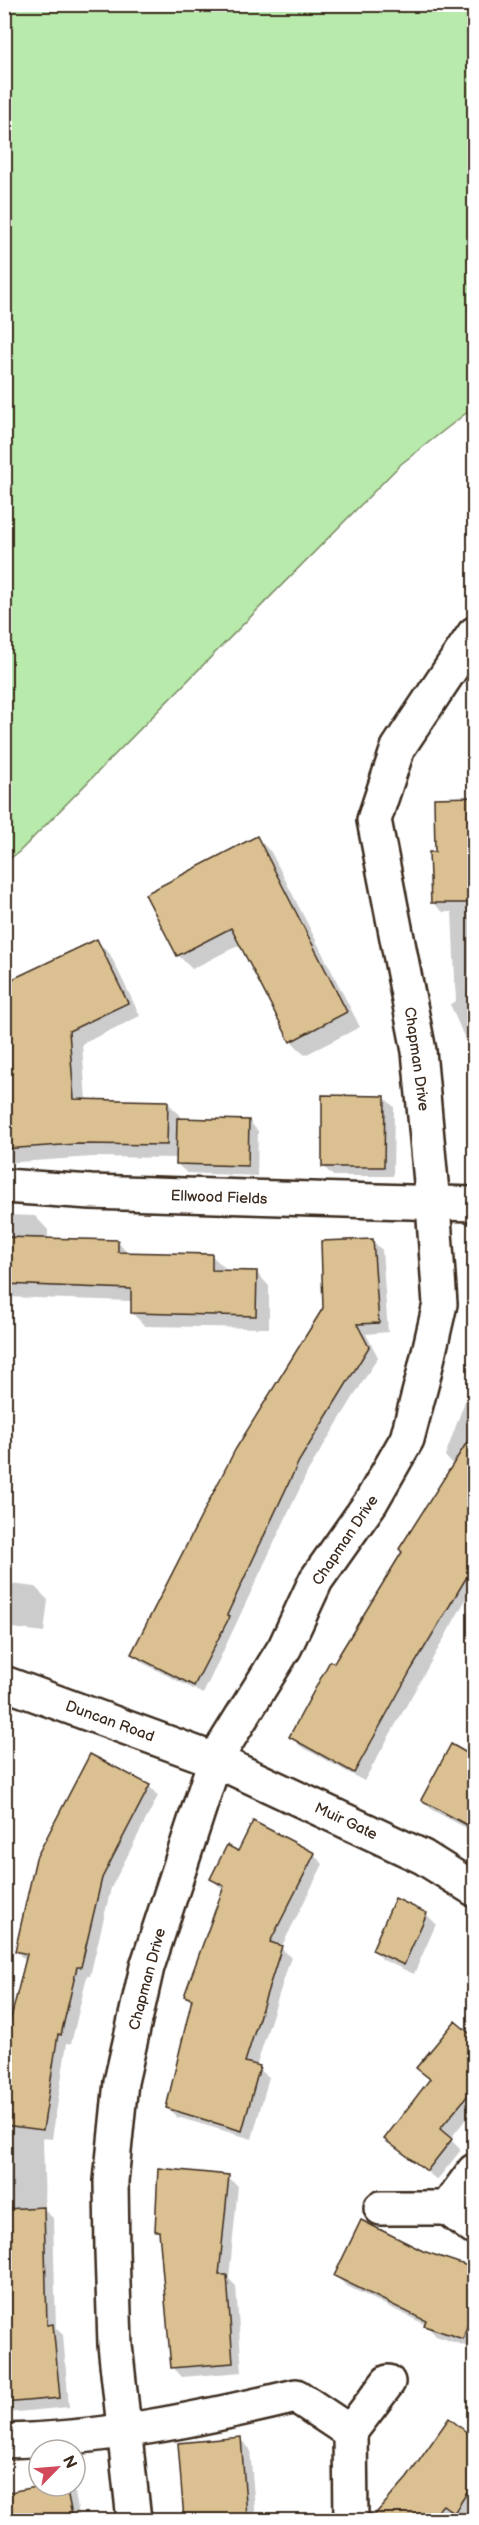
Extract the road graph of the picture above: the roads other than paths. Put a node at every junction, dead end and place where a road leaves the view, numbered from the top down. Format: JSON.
{"nodes":[{"id":1,"x":474,"y":634,"type":"edge"},
{"id":2,"x":4,"y":1186,"type":"edge"},
{"id":3,"x":434,"y":1204,"type":"junction"},
{"id":4,"x":474,"y":1204,"type":"edge"},
{"id":5,"x":4,"y":1683,"type":"edge"},
{"id":6,"x":215,"y":1760,"type":"junction"},
{"id":7,"x":474,"y":1889,"type":"edge"},
{"id":8,"x":474,"y":2171,"type":"edge"},
{"id":9,"x":381,"y":2208,"type":"dead end"},
{"id":10,"x":447,"y":2208,"type":"junction"},
{"id":11,"x":474,"y":2228,"type":"edge"},
{"id":12,"x":388,"y":2382,"type":"dead end"},
{"id":13,"x":124,"y":2431,"type":"junction"},
{"id":14,"x":350,"y":2432,"type":"junction"},
{"id":15,"x":4,"y":2441,"type":"edge"},
{"id":16,"x":134,"y":2520,"type":"edge"},
{"id":17,"x":351,"y":2520,"type":"edge"}],
"edges":[{"from":1,"to":3,"type":"street","name":"Chapman Drive"},
{"from":2,"to":3,"type":"street","name":"Ellwood Fields"},
{"from":3,"to":4,"type":"street","name":"Ellwood Fields"},
{"from":3,"to":6,"type":"street","name":"Chapman Drive"},
{"from":5,"to":6,"type":"street","name":"Duncan Road"},
{"from":6,"to":7,"type":"street","name":"Muir Gate"},
{"from":6,"to":13,"type":"street","name":"Chapman Drive"},
{"from":8,"to":10,"type":"street"},
{"from":9,"to":10,"type":"street"},
{"from":10,"to":11,"type":"street"},
{"from":12,"to":14,"type":"street"},
{"from":13,"to":14,"type":"street"},
{"from":13,"to":15,"type":"street"},
{"from":13,"to":16,"type":"street","name":"Chapman Drive"},
{"from":14,"to":17,"type":"street"}]}
